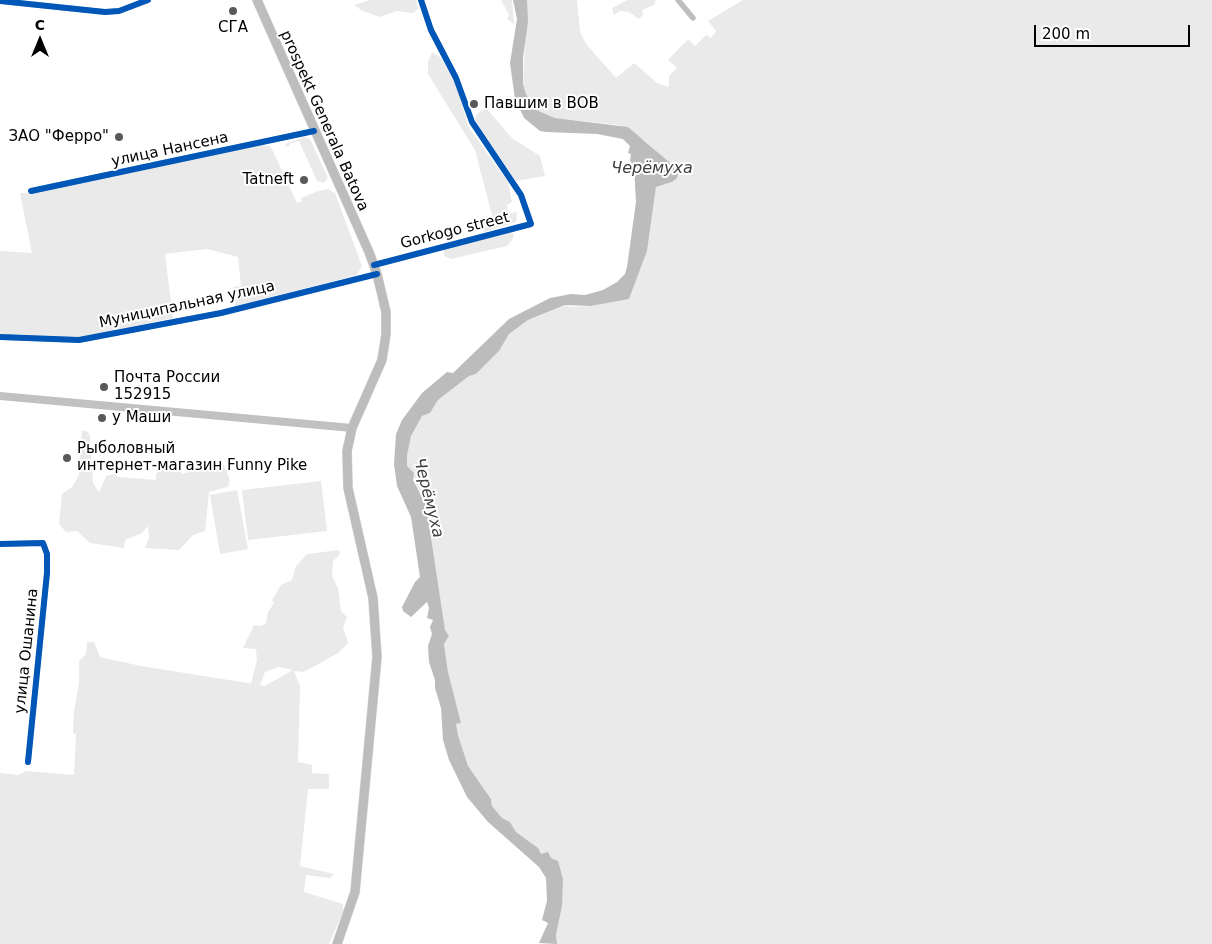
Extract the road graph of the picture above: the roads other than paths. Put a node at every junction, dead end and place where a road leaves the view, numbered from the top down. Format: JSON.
{"nodes":[{"id":1,"x":148,"y":0,"type":"edge"},
{"id":2,"x":257,"y":0,"type":"edge"},
{"id":3,"x":678,"y":0,"type":"edge"},
{"id":4,"x":0,"y":1,"type":"edge"},
{"id":5,"x":422,"y":1,"type":"edge"},
{"id":6,"x":693,"y":18,"type":"dead end"},
{"id":7,"x":314,"y":131,"type":"junction"},
{"id":8,"x":31,"y":191,"type":"dead end"},
{"id":9,"x":376,"y":270,"type":"junction"},
{"id":10,"x":0,"y":337,"type":"edge"},
{"id":11,"x":0,"y":396,"type":"edge"},
{"id":12,"x":352,"y":428,"type":"junction"},
{"id":13,"x":0,"y":544,"type":"edge"},
{"id":14,"x":28,"y":762,"type":"dead end"},
{"id":15,"x":337,"y":944,"type":"edge"}],
"edges":[{"from":1,"to":4,"type":"street"},
{"from":2,"to":7,"type":"main road","name":"prospekt Generala Batova"},
{"from":3,"to":6,"type":"street"},
{"from":5,"to":9,"type":"street","name":"Gorkogo street"},
{"from":7,"to":8,"type":"street","name":"улица Нансена"},
{"from":7,"to":9,"type":"main road","name":"prospekt Generala Batova"},
{"from":9,"to":10,"type":"street","name":"Муниципальная улица"},
{"from":9,"to":12,"type":"main road","name":"prospekt Generala Batova"},
{"from":11,"to":12,"type":"street"},
{"from":12,"to":15,"type":"main road","name":"prospekt Generala Batova"},
{"from":13,"to":14,"type":"street","name":"улица Ошанина"}]}
